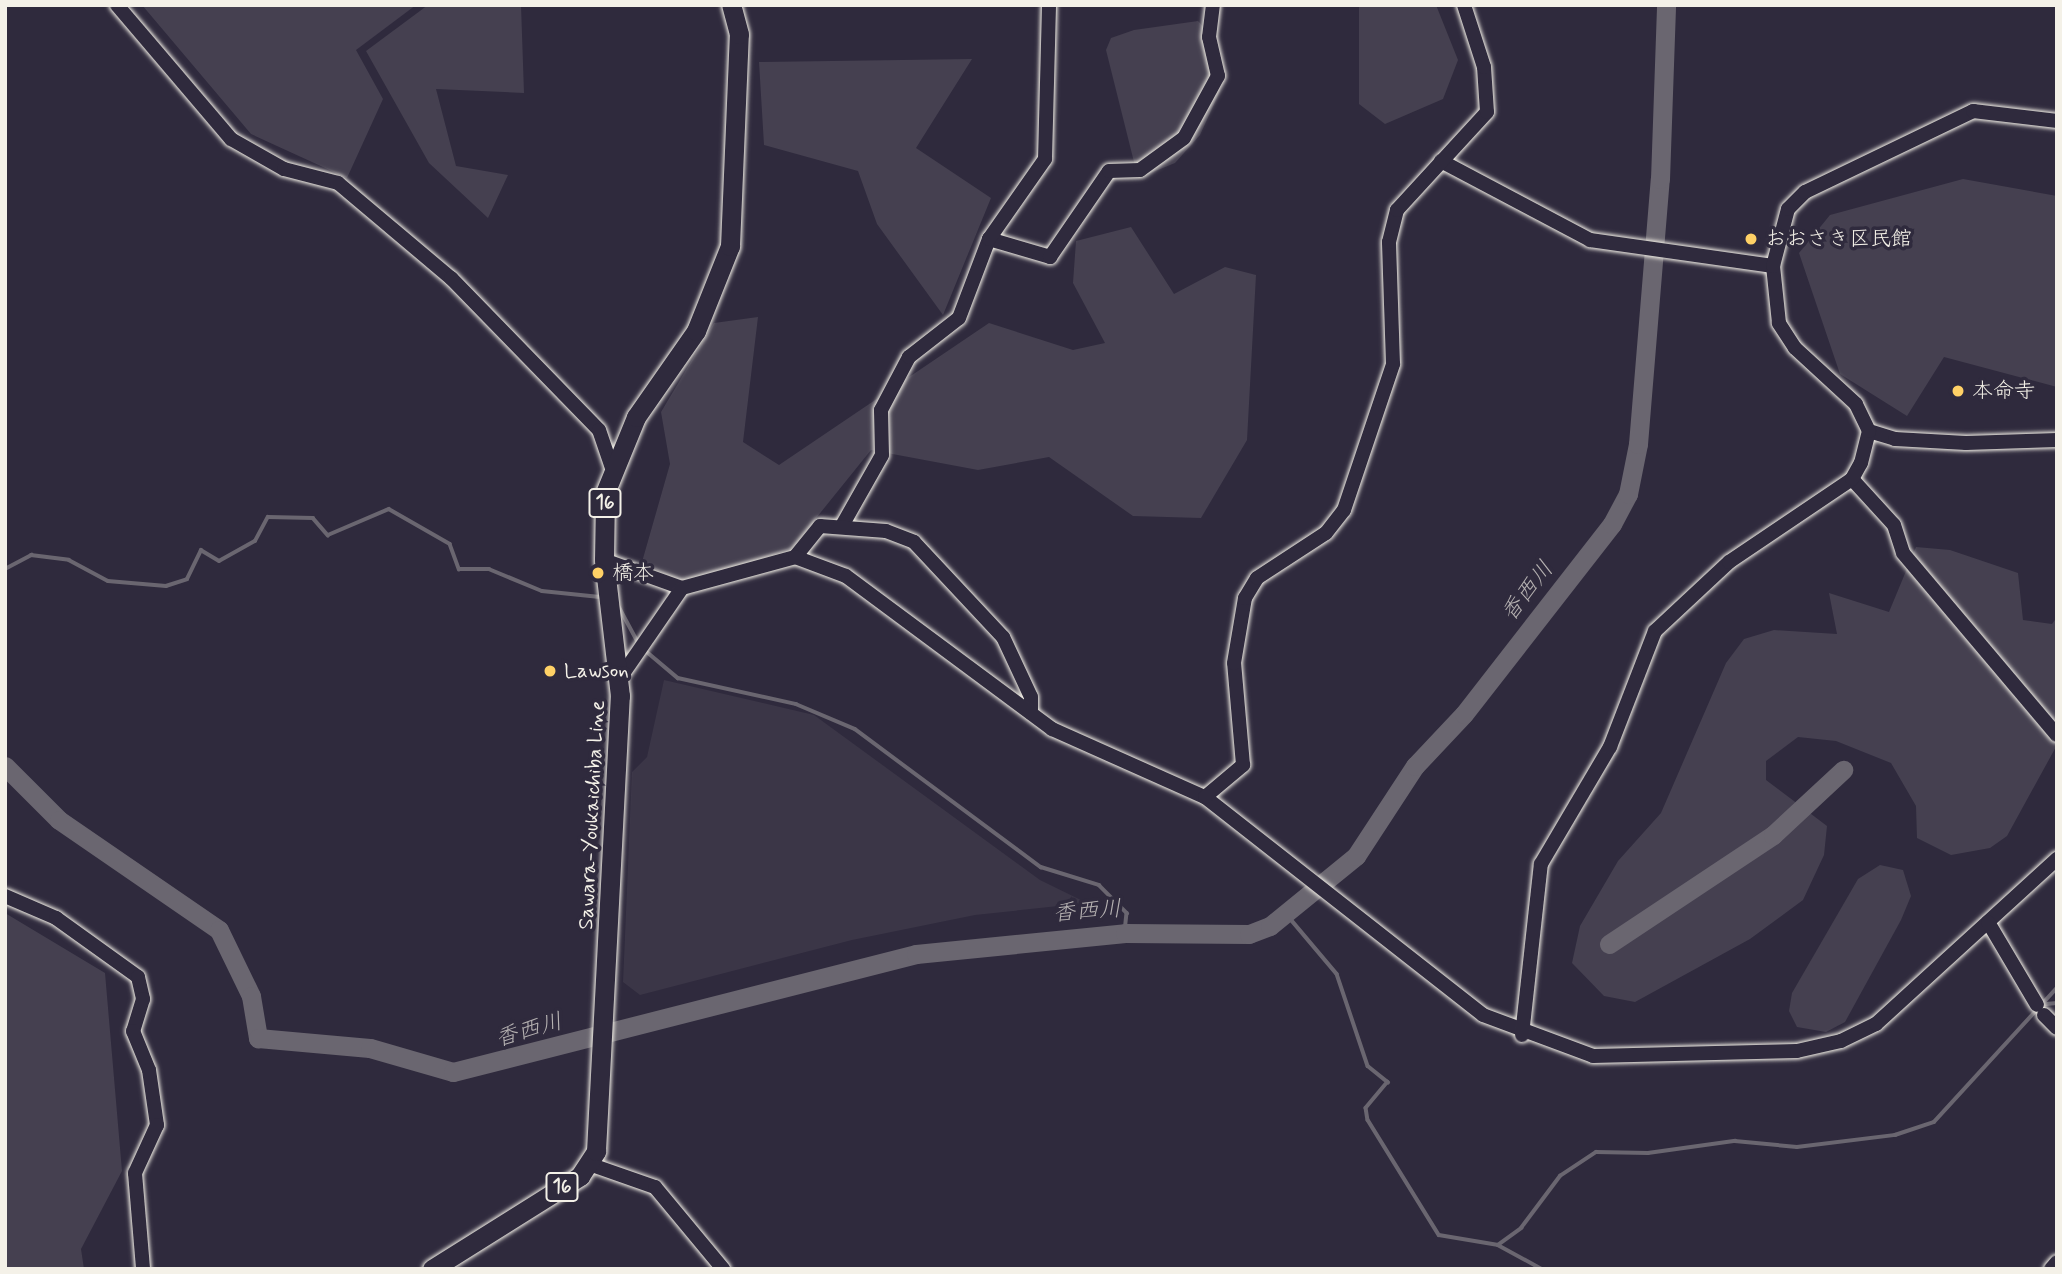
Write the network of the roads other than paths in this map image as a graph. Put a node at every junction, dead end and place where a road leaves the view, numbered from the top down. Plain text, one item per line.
1 (117, 5) edge
2 (731, 5) edge
3 (1049, 5) edge
4 (1213, 5) edge
5 (1464, 5) edge
6 (2057, 121) edge
7 (1441, 161) junction
8 (989, 239) junction
9 (1773, 266) junction
10 (1869, 431) junction
11 (2057, 440) edge
12 (613, 471) junction
13 (1852, 479) junction
14 (843, 524) junction
15 (795, 557) junction
16 (604, 560) junction
17 (682, 588) junction
18 (620, 678) junction
19 (1031, 713) junction
20 (2057, 735) edge
21 (1206, 797) junction
22 (2057, 859) edge
23 (5, 897) edge
24 (1988, 922) junction
25 (2057, 1028) edge
26 (1522, 1035) junction
27 (589, 1164) junction
28 (2057, 1262) edge
29 (143, 1269) edge
30 (432, 1269) edge
31 (723, 1269) edge
32 (2051, 1269) edge

1 - 12 street
2 - 12 main road, Sawara-Youkaichiba Line / 16
3 - 8 street
4 - 8 street
5 - 7 street
6 - 9 street
7 - 9 street
7 - 21 street
8 - 14 street
9 - 10 street
10 - 11 street
10 - 13 street
12 - 16 main road, Sawara-Youkaichiba Line / 16
13 - 20 street
13 - 26 street
14 - 15 street
14 - 19 street
15 - 17 street
15 - 19 street
16 - 17 street
16 - 18 main road, Sawara-Youkaichiba Line / 16
17 - 18 street
18 - 27 main road, Sawara-Youkaichiba Line / 16
19 - 21 street
21 - 26 street
22 - 24 street
23 - 29 street
24 - 25 street
24 - 26 street
27 - 30 main road, 16
27 - 31 street
28 - 32 street

